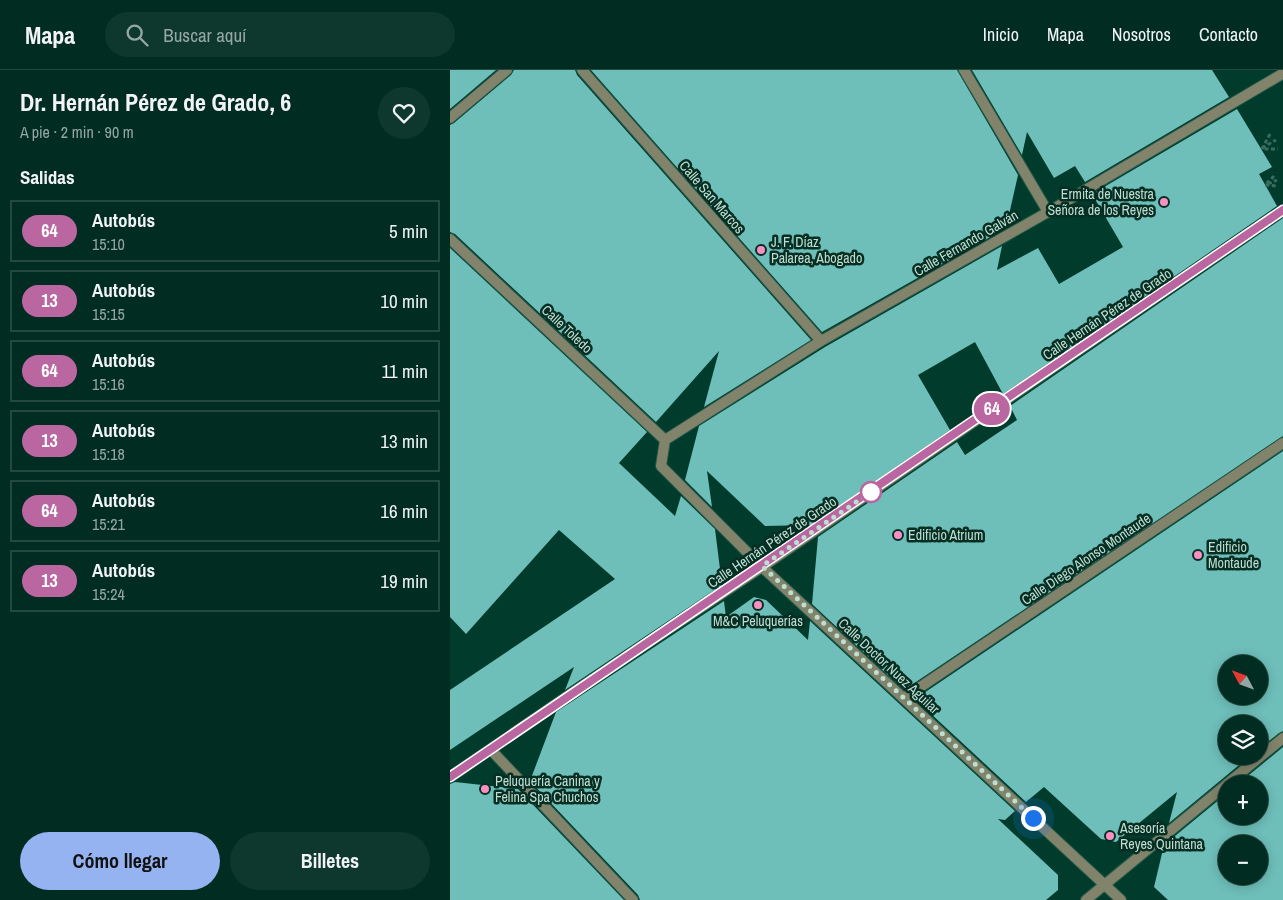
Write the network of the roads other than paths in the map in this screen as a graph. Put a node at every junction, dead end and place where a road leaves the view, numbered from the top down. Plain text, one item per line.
1 (507, 70) edge
2 (582, 70) edge
3 (964, 70) edge
4 (1280, 70) edge
5 (1283, 75) edge
6 (450, 118) edge
7 (1283, 210) edge
8 (1048, 212) junction
9 (450, 240) edge
10 (821, 342) junction
11 (665, 440) junction
12 (1283, 443) edge
13 (762, 566) junction
14 (904, 698) junction
15 (1283, 738) edge
16 (491, 750) junction
17 (1238, 775) edge
18 (450, 777) edge
19 (1218, 791) edge
20 (1105, 885) junction
21 (633, 900) edge
22 (1086, 900) edge
23 (1121, 900) edge

1 - 6 street
2 - 10 street, Calle San Marcos
3 - 8 street
4 - 5 street
5 - 8 street, Calle Fernando Galván
7 - 13 street, Calle Hernán Pérez de Grado
8 - 10 street, Calle Fernando Galván
9 - 11 street, Calle Toledo
10 - 11 street, Calle Fernando Galván
11 - 13 street, Calle Doctor Nuez Aguilar
12 - 14 street, Calle Diego Alonso Montaude
13 - 14 street, Calle Doctor Nuez Aguilar
13 - 16 street, Calle Hernán Pérez de Grado
14 - 20 street, Calle Doctor Nuez Aguilar
15 - 17 street
16 - 18 street, Calle Hernán Pérez de Grado
16 - 21 street
19 - 20 street
20 - 22 street
20 - 23 street, Calle Doctor Nuez Aguilar

